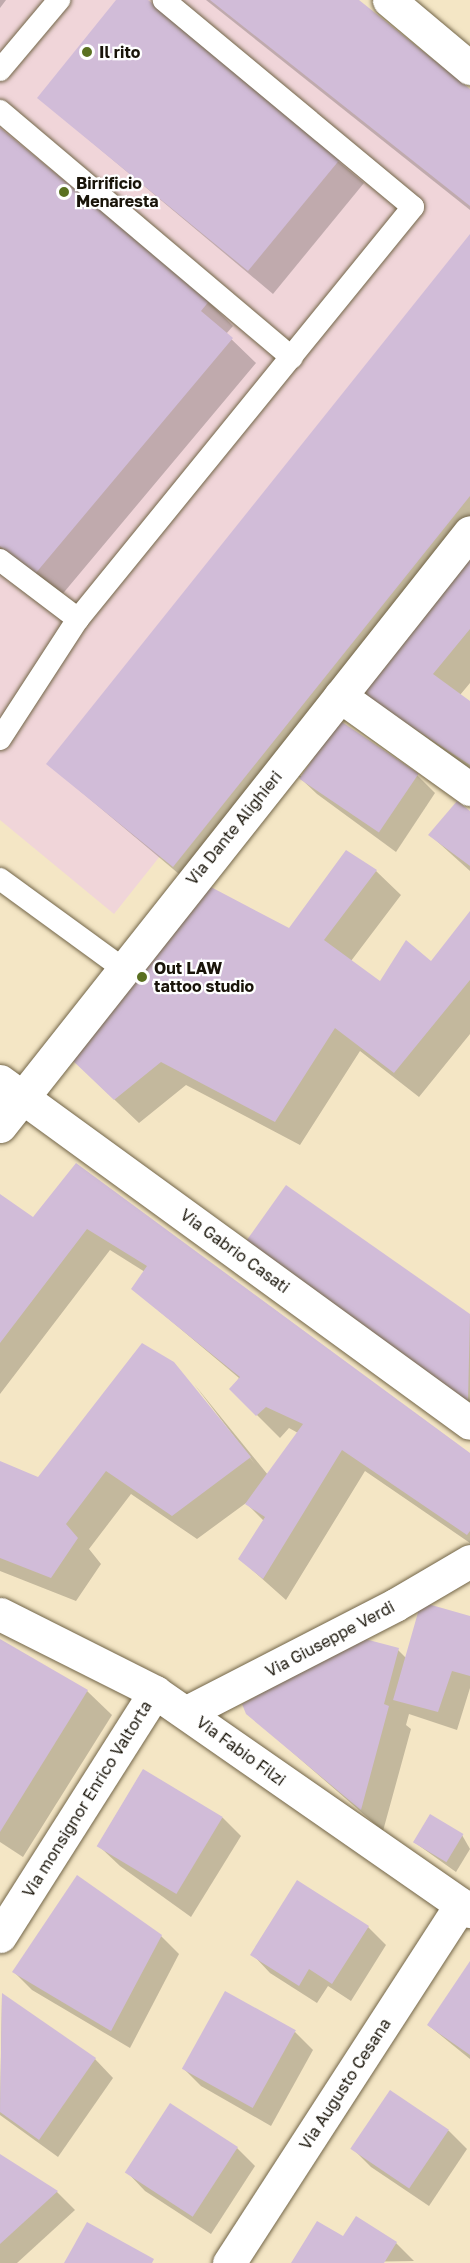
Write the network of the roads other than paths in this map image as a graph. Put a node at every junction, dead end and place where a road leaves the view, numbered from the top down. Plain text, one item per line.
1 (59, 0) edge
2 (164, 0) edge
3 (389, 0) edge
4 (470, 68) edge
5 (0, 70) edge
6 (0, 111) edge
7 (292, 358) junction
8 (470, 532) edge
9 (0, 560) edge
10 (78, 619) junction
11 (340, 696) junction
12 (0, 739) edge
13 (470, 789) edge
14 (0, 879) edge
15 (122, 968) junction
16 (11, 1089) edge
17 (0, 1126) edge
18 (470, 1423) edge
19 (470, 1561) edge
20 (0, 1614) edge
21 (155, 1692) junction
22 (187, 1712) junction
23 (465, 1908) edge
24 (0, 1936) edge
25 (229, 2263) edge

1 - 5 lane
2 - 7 lane
3 - 4 street
6 - 7 lane
7 - 10 lane
8 - 11 street, Via Dante Alighieri
9 - 10 lane
10 - 12 lane
11 - 13 street
11 - 15 street, Via Dante Alighieri
14 - 15 lane
15 - 16 street, Via Dante Alighieri
16 - 17 street, Via Dante Alighieri
16 - 18 street, Via Gabrio Casati
19 - 22 street, Via Giuseppe Verdi
20 - 21 street, Via Fabio Filzi
21 - 22 street, Via Fabio Filzi
21 - 24 street, Via monsignor Enrico Valtorta
22 - 23 street, Via Fabio Filzi
23 - 25 street, Via Augusto Cesana

